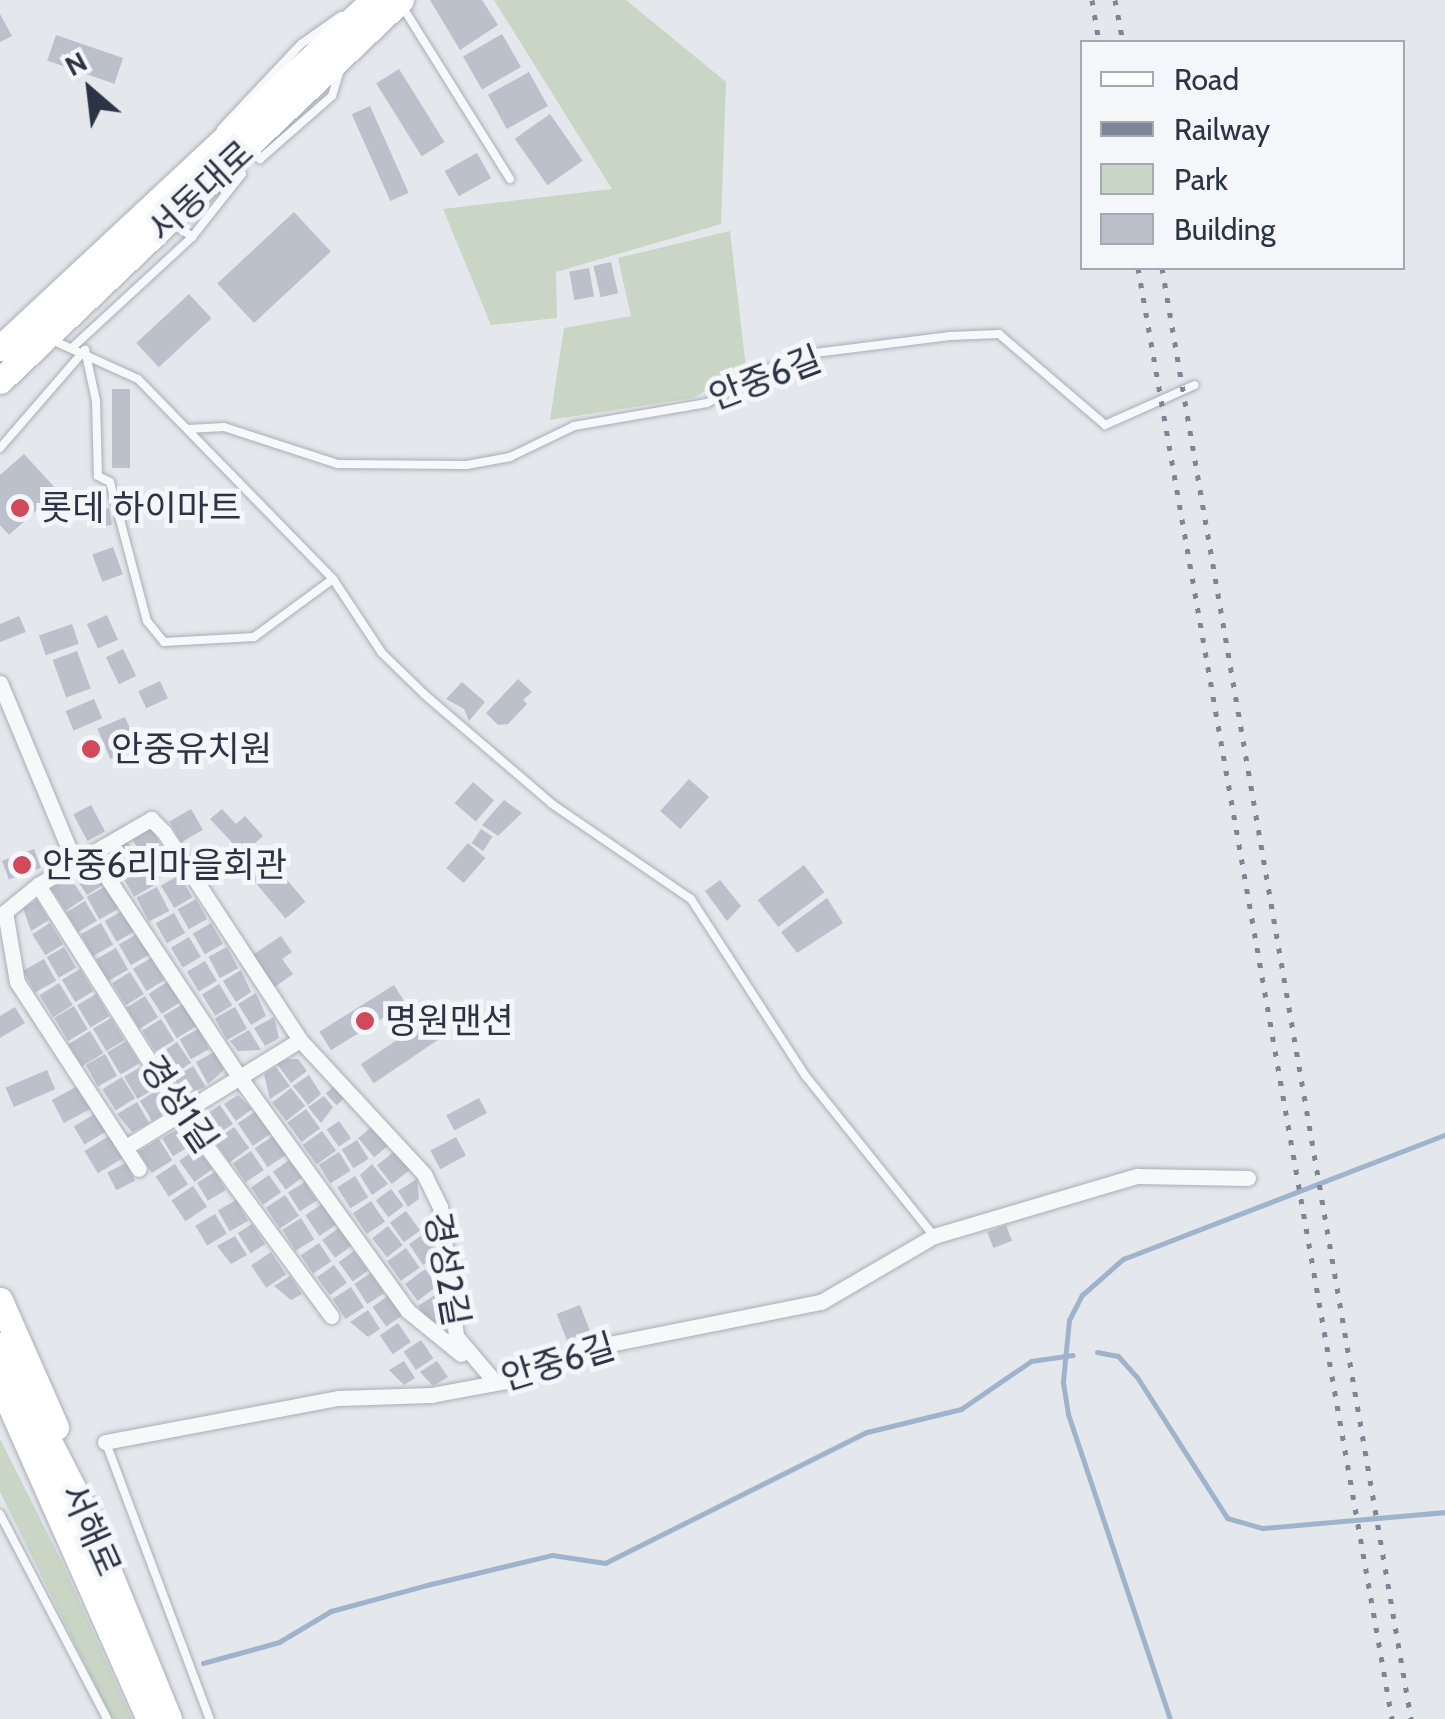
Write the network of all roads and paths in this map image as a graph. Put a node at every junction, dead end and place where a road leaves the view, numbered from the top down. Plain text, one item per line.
1 (372, 0) edge
2 (400, 1) edge
3 (246, 160) junction
4 (510, 179) dead end
5 (170, 220) junction
6 (192, 237) junction
7 (45, 338) junction
8 (74, 346) junction
9 (0, 348) edge
10 (85, 350) junction
11 (0, 381) edge
12 (1195, 385) dead end
13 (188, 429) junction
14 (0, 448) edge
15 (332, 579) junction
16 (0, 683) edge
17 (92, 853) junction
18 (75, 863) junction
19 (38, 884) junction
20 (300, 1040) junction
21 (240, 1078) junction
22 (182, 1113) junction
23 (126, 1147) junction
24 (139, 1168) dead end
25 (1248, 1178) dead end
26 (934, 1236) junction
27 (0, 1300) edge
28 (332, 1316) dead end
29 (0, 1346) edge
30 (495, 1382) junction
31 (0, 1383) edge
32 (0, 1416) edge
33 (105, 1442) joint
34 (81, 1502) junction
35 (0, 1514) edge
36 (78, 1549) junction
37 (106, 1719) edge
38 (149, 1719) edge
39 (170, 1719) edge
40 (210, 1719) edge

1 - 9 main road, 서동대로
2 - 3 main road, 서동대로
2 - 4 lane
3 - 5 main road, 서동대로
3 - 6 lane
5 - 6 lane
5 - 7 main road, 서동대로
6 - 8 lane
7 - 8 lane
7 - 11 main road, 서동대로
8 - 10 lane
10 - 13 lane
10 - 14 lane
10 - 15 lane
12 - 13 lane, 안중6길
13 - 15 lane
15 - 26 lane
16 - 18 street
17 - 18 street, 경성2길
17 - 20 street, 경성2길
17 - 21 street, 경성2길
18 - 19 street, 경성1길
19 - 22 street, 경성1길
19 - 23 street, 경성1길
20 - 21 street
20 - 30 street, 경성2길
21 - 22 street
21 - 30 street, 경성2길
22 - 23 street
22 - 28 street, 경성1길
23 - 24 street
25 - 26 street, 안중6길
26 - 30 street, 안중6길
27 - 34 main road
29 - 34 main road, 서해로
30 - 33 street, 안중6길
31 - 36 main road, 서해로
32 - 36 main road
33 - 40 lane
34 - 39 main road, 서해로
35 - 37 lane
36 - 38 main road, 서해로

